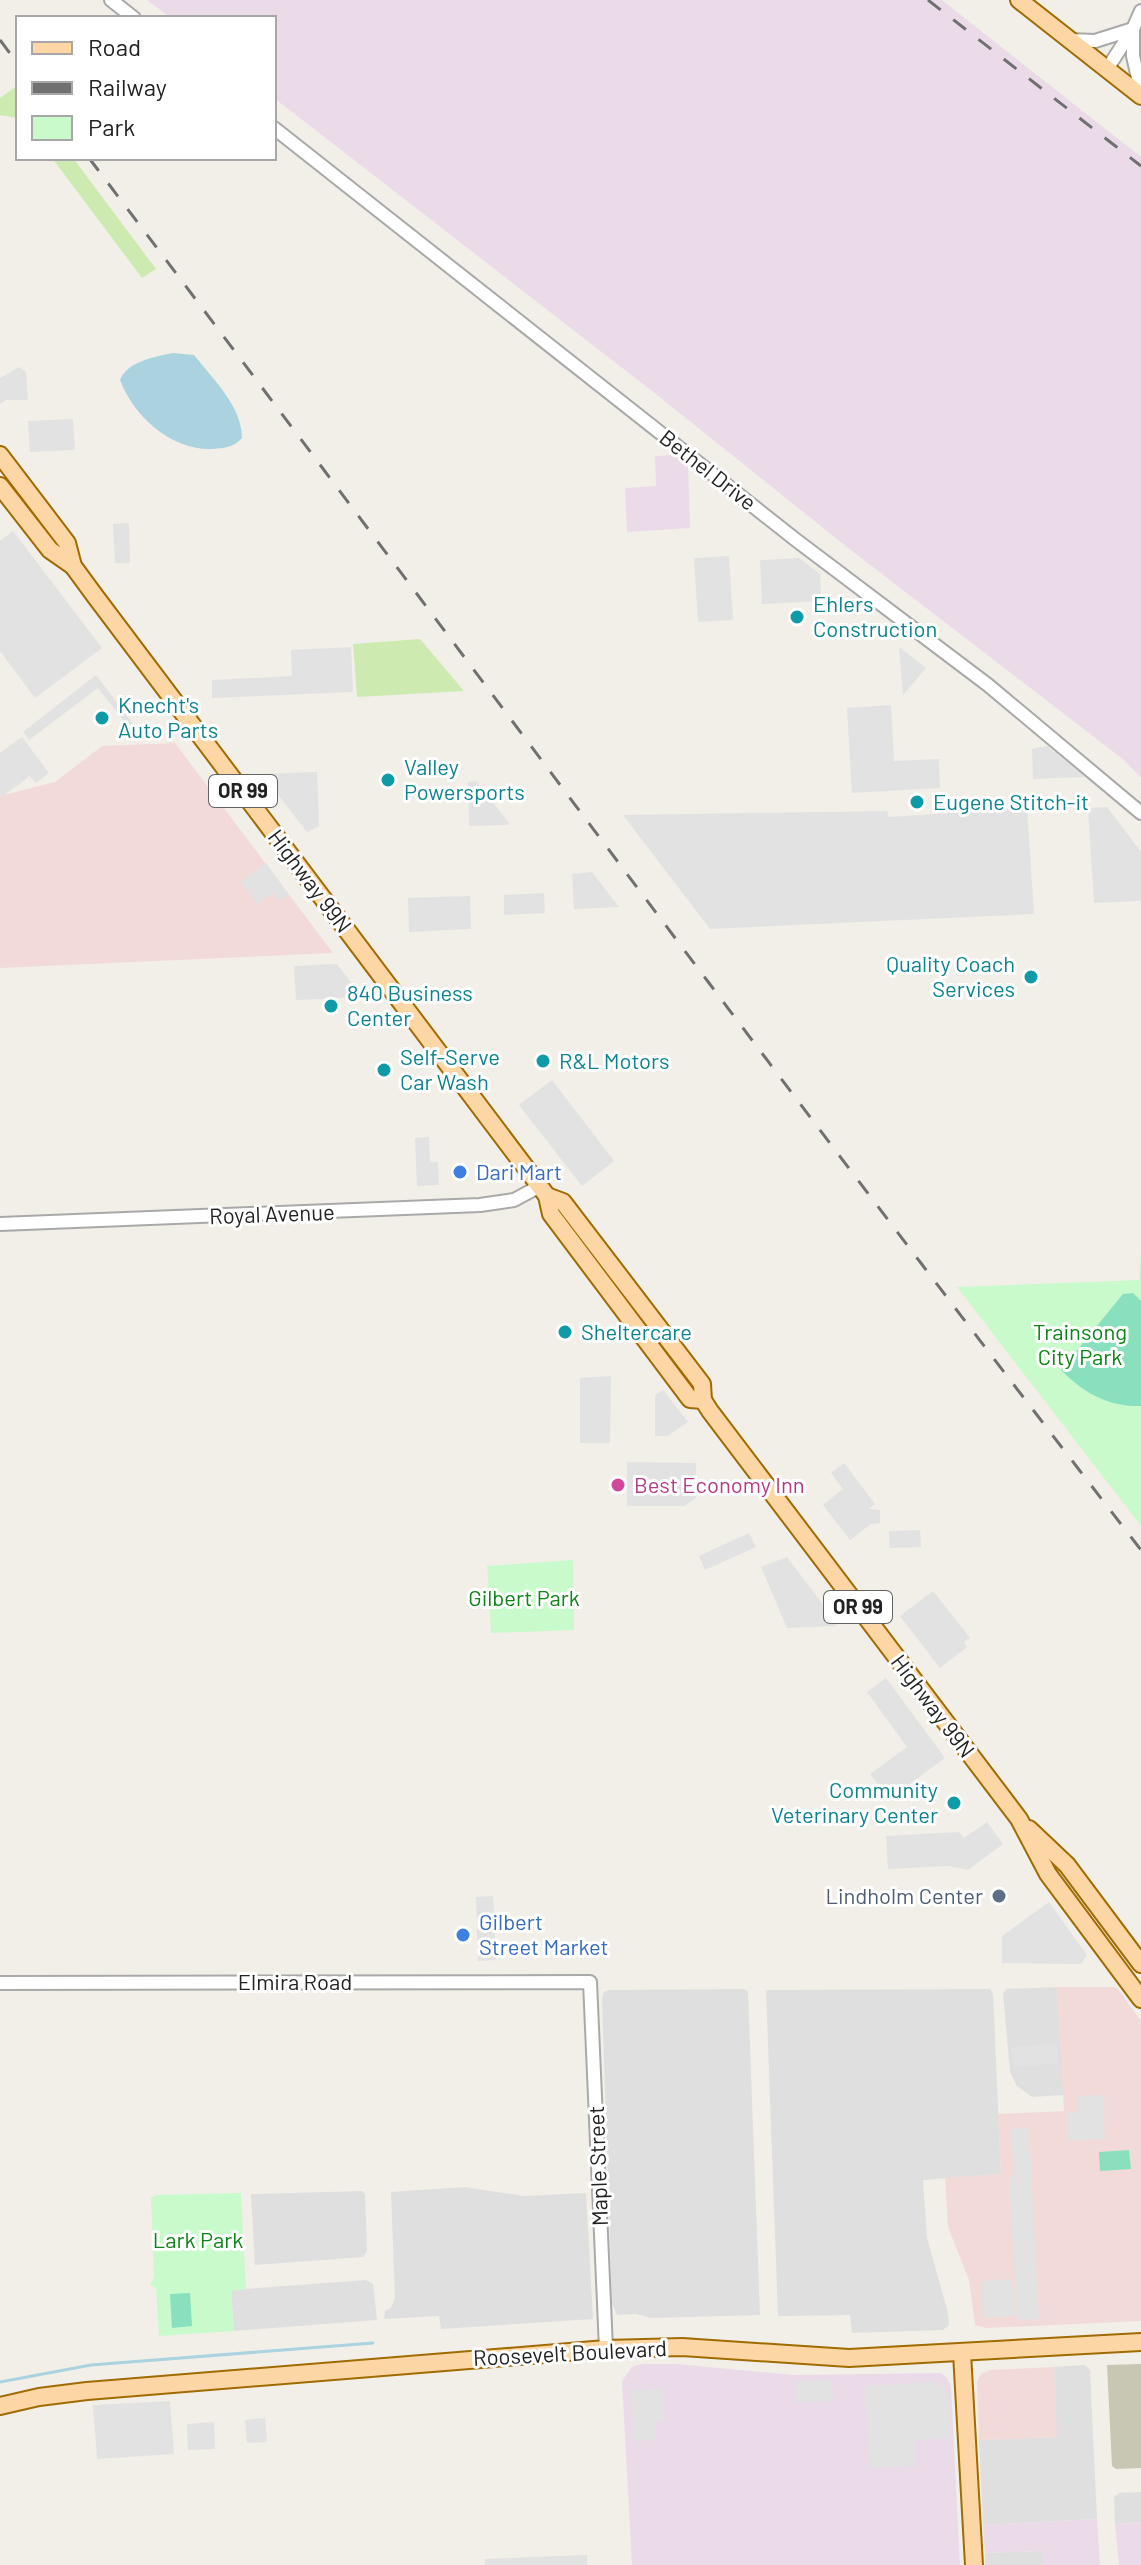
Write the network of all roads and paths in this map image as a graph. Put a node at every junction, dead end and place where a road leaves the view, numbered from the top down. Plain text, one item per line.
1 (111, 0) edge
2 (1019, 0) edge
3 (1141, 11) edge
4 (131, 16) edge
5 (1133, 29) junction
6 (1070, 40) junction
7 (1107, 69) junction
8 (1141, 93) edge
9 (276, 130) edge
10 (0, 455) edge
11 (0, 486) edge
12 (73, 566) junction
13 (1141, 813) edge
14 (543, 1191) junction
15 (0, 1224) edge
16 (1019, 1819) junction
17 (1141, 1964) edge
18 (590, 1982) joint
19 (0, 1983) edge
20 (1141, 1999) edge
21 (1141, 2342) edge
22 (606, 2349) junction
23 (962, 2353) junction
24 (0, 2406) edge
25 (974, 2565) edge

1 - 4 street
2 - 6 main road
3 - 5 street
5 - 6 street
5 - 7 street
5 - 8 street
6 - 7 main road
7 - 8 main road
9 - 13 street, Bethel Drive
10 - 12 main road, Highway 99N / OR 99
11 - 12 main road, Highway 99N / OR 99
12 - 14 main road, Highway 99N / OR 99
14 - 15 street, Royal Avenue
14 - 16 main road, Highway 99N / OR 99
16 - 17 main road, Highway 99N / OR 99
16 - 20 main road, Highway 99N / OR 99
18 - 19 street, Elmira Road
18 - 22 street, Maple Street
21 - 23 main road, Roosevelt Boulevard
22 - 23 main road, Roosevelt Boulevard
22 - 24 main road, Roosevelt Boulevard
23 - 25 main road

